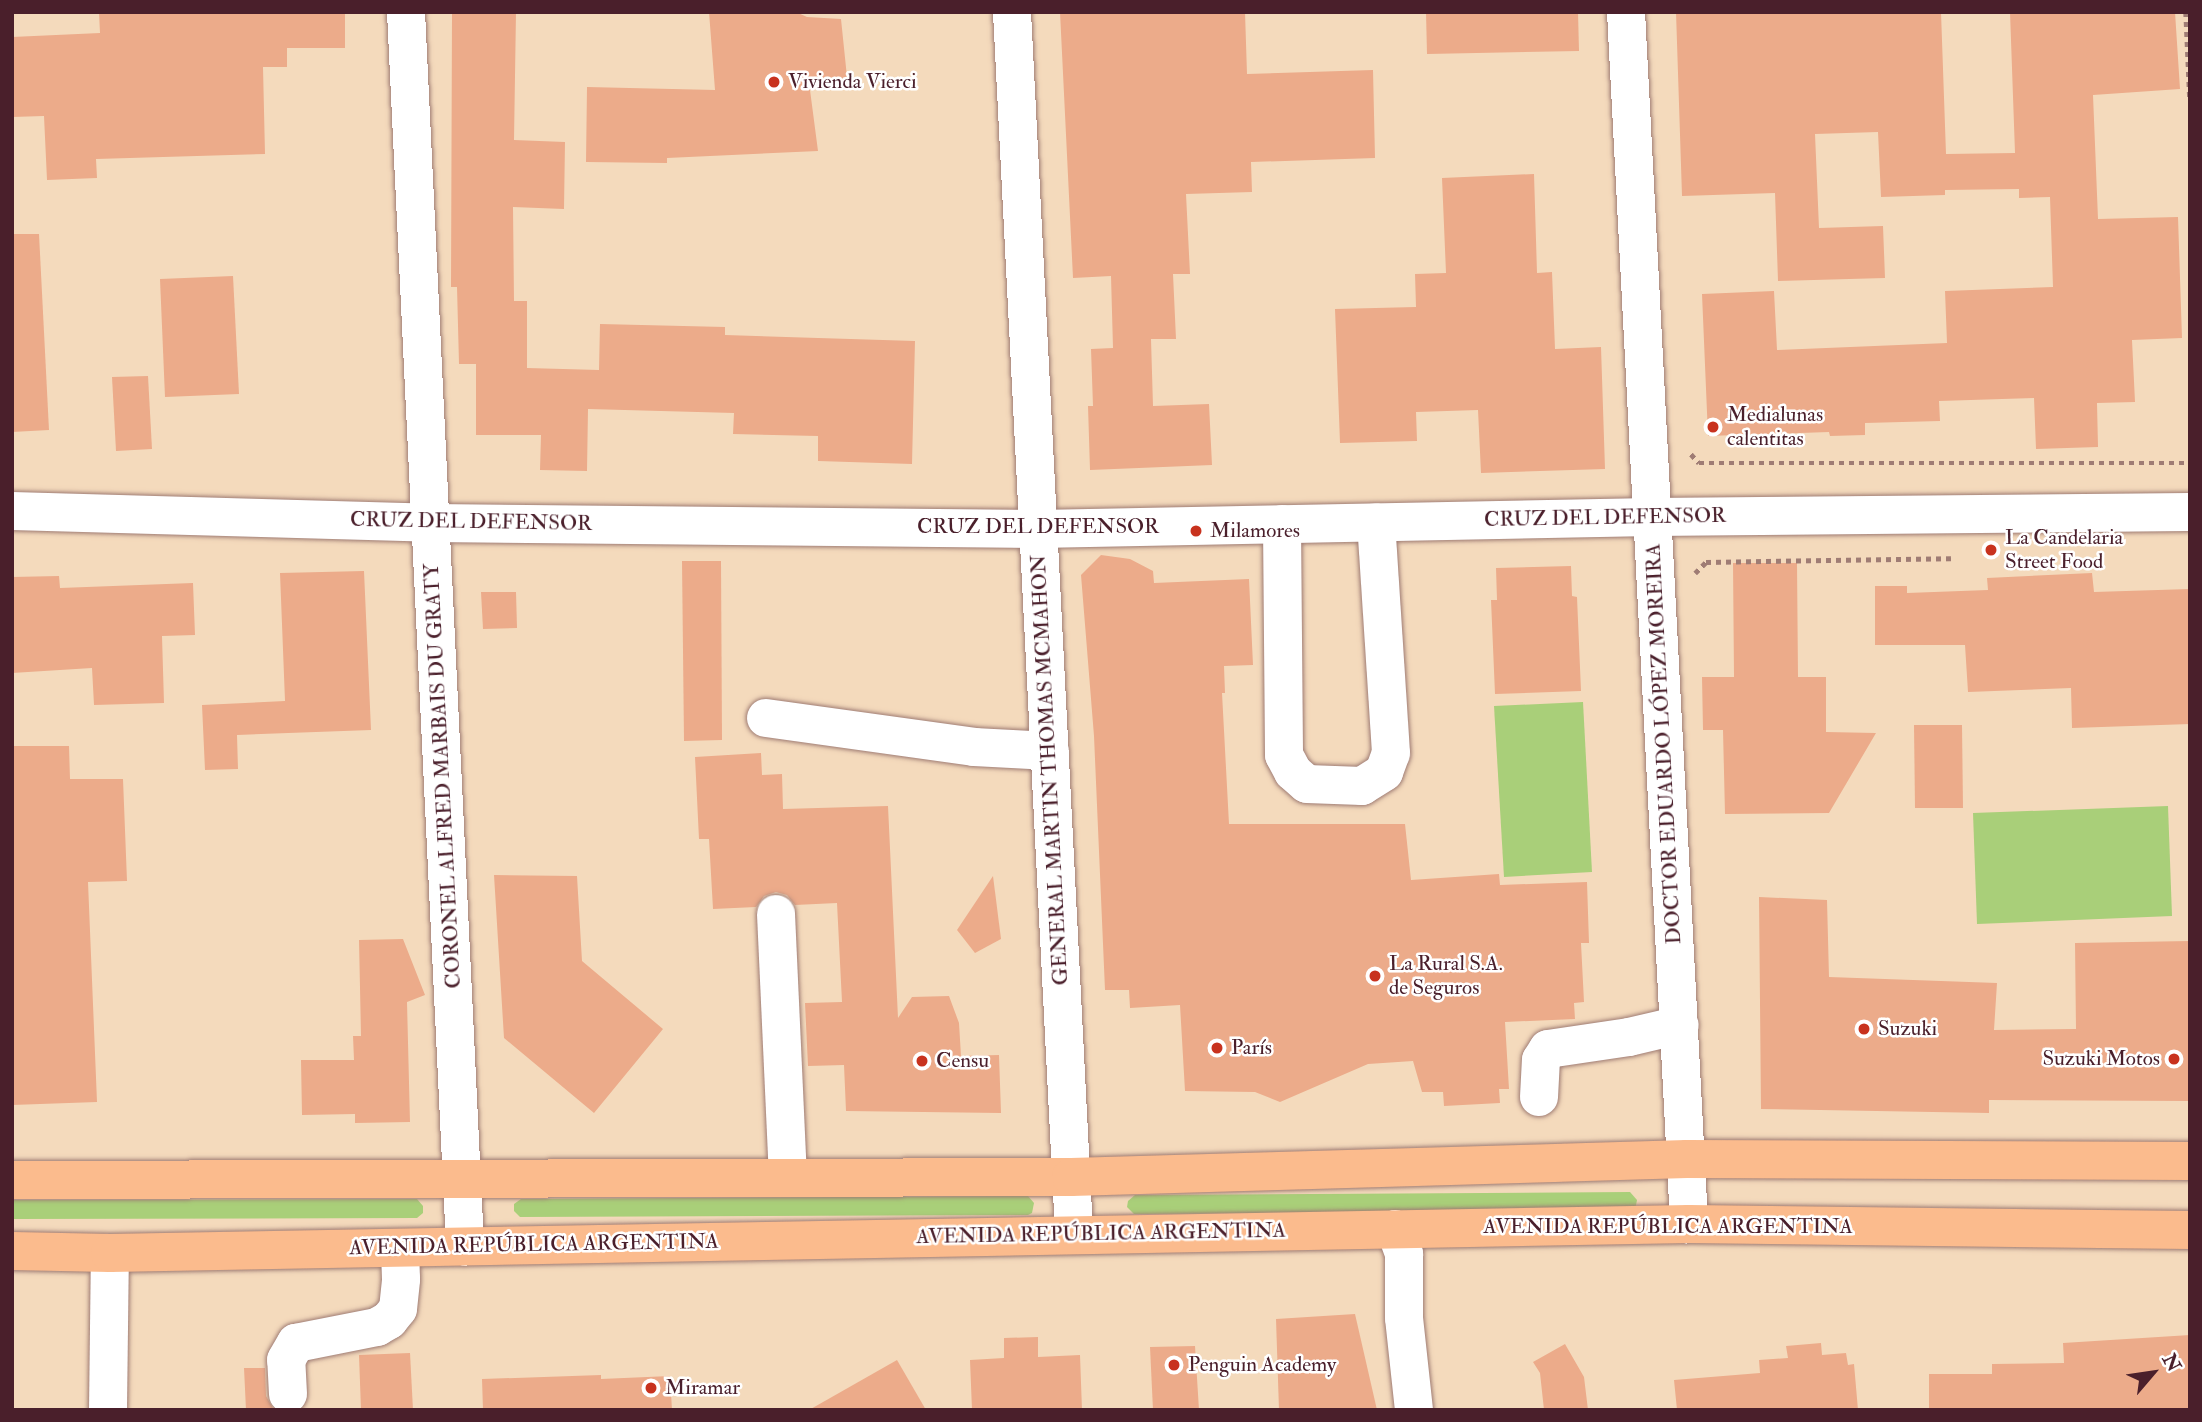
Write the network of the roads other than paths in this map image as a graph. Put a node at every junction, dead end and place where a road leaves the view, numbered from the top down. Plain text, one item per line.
1 (406, 12) edge
2 (1012, 12) edge
3 (1626, 12) edge
4 (12, 510) edge
5 (2190, 512) edge
6 (1652, 516) junction
7 (1376, 522) junction
8 (431, 523) junction
9 (1282, 524) junction
10 (1038, 530) junction
11 (765, 718) dead end
12 (1050, 751) junction
13 (776, 914) dead end
14 (1680, 1025) junction
15 (1539, 1097) dead end
16 (1687, 1159) junction
17 (2190, 1161) edge
18 (462, 1177) junction
19 (788, 1177) junction
20 (1071, 1177) junction
21 (12, 1180) edge
22 (1689, 1224) junction
23 (1395, 1229) junction
24 (2190, 1230) edge
25 (1074, 1233) junction
26 (465, 1247) junction
27 (400, 1248) junction
28 (12, 1251) edge
29 (110, 1253) junction
30 (288, 1394) dead end
31 (108, 1410) edge
32 (1414, 1410) edge

1 - 8 street, CORONEL ALFRED MARBAIS DU GRATY
2 - 10 street, GENERAL MARTIN THOMAS MCMAHON
3 - 6 street, DOCTOR EDUARDO LÓPEZ MOREIRA
4 - 8 street, CRUZ DEL DEFENSOR
5 - 6 street, CRUZ DEL DEFENSOR
6 - 7 street, CRUZ DEL DEFENSOR
6 - 14 street, DOCTOR EDUARDO LÓPEZ MOREIRA
7 - 9 street, CRUZ DEL DEFENSOR
7 - 9 street
8 - 10 street, CRUZ DEL DEFENSOR
8 - 18 street, CORONEL ALFRED MARBAIS DU GRATY
9 - 10 street, CRUZ DEL DEFENSOR
10 - 12 street, GENERAL MARTIN THOMAS MCMAHON
11 - 12 street
12 - 20 street, GENERAL MARTIN THOMAS MCMAHON
13 - 19 street
14 - 15 street
14 - 16 street, DOCTOR EDUARDO LÓPEZ MOREIRA
16 - 17 highway
16 - 20 highway
16 - 22 street, DOCTOR EDUARDO LÓPEZ MOREIRA
18 - 19 highway
18 - 21 highway
18 - 26 street, CORONEL ALFRED MARBAIS DU GRATY
19 - 20 highway
20 - 25 street, GENERAL MARTIN THOMAS MCMAHON
22 - 23 highway, AVENIDA REPÚBLICA ARGENTINA
22 - 24 highway, AVENIDA REPÚBLICA ARGENTINA
23 - 25 highway, AVENIDA REPÚBLICA ARGENTINA
23 - 32 street
25 - 26 highway, AVENIDA REPÚBLICA ARGENTINA
26 - 27 highway, AVENIDA REPÚBLICA ARGENTINA
27 - 29 highway, AVENIDA REPÚBLICA ARGENTINA
27 - 30 street
28 - 29 highway, AVENIDA REPÚBLICA ARGENTINA
29 - 31 street

